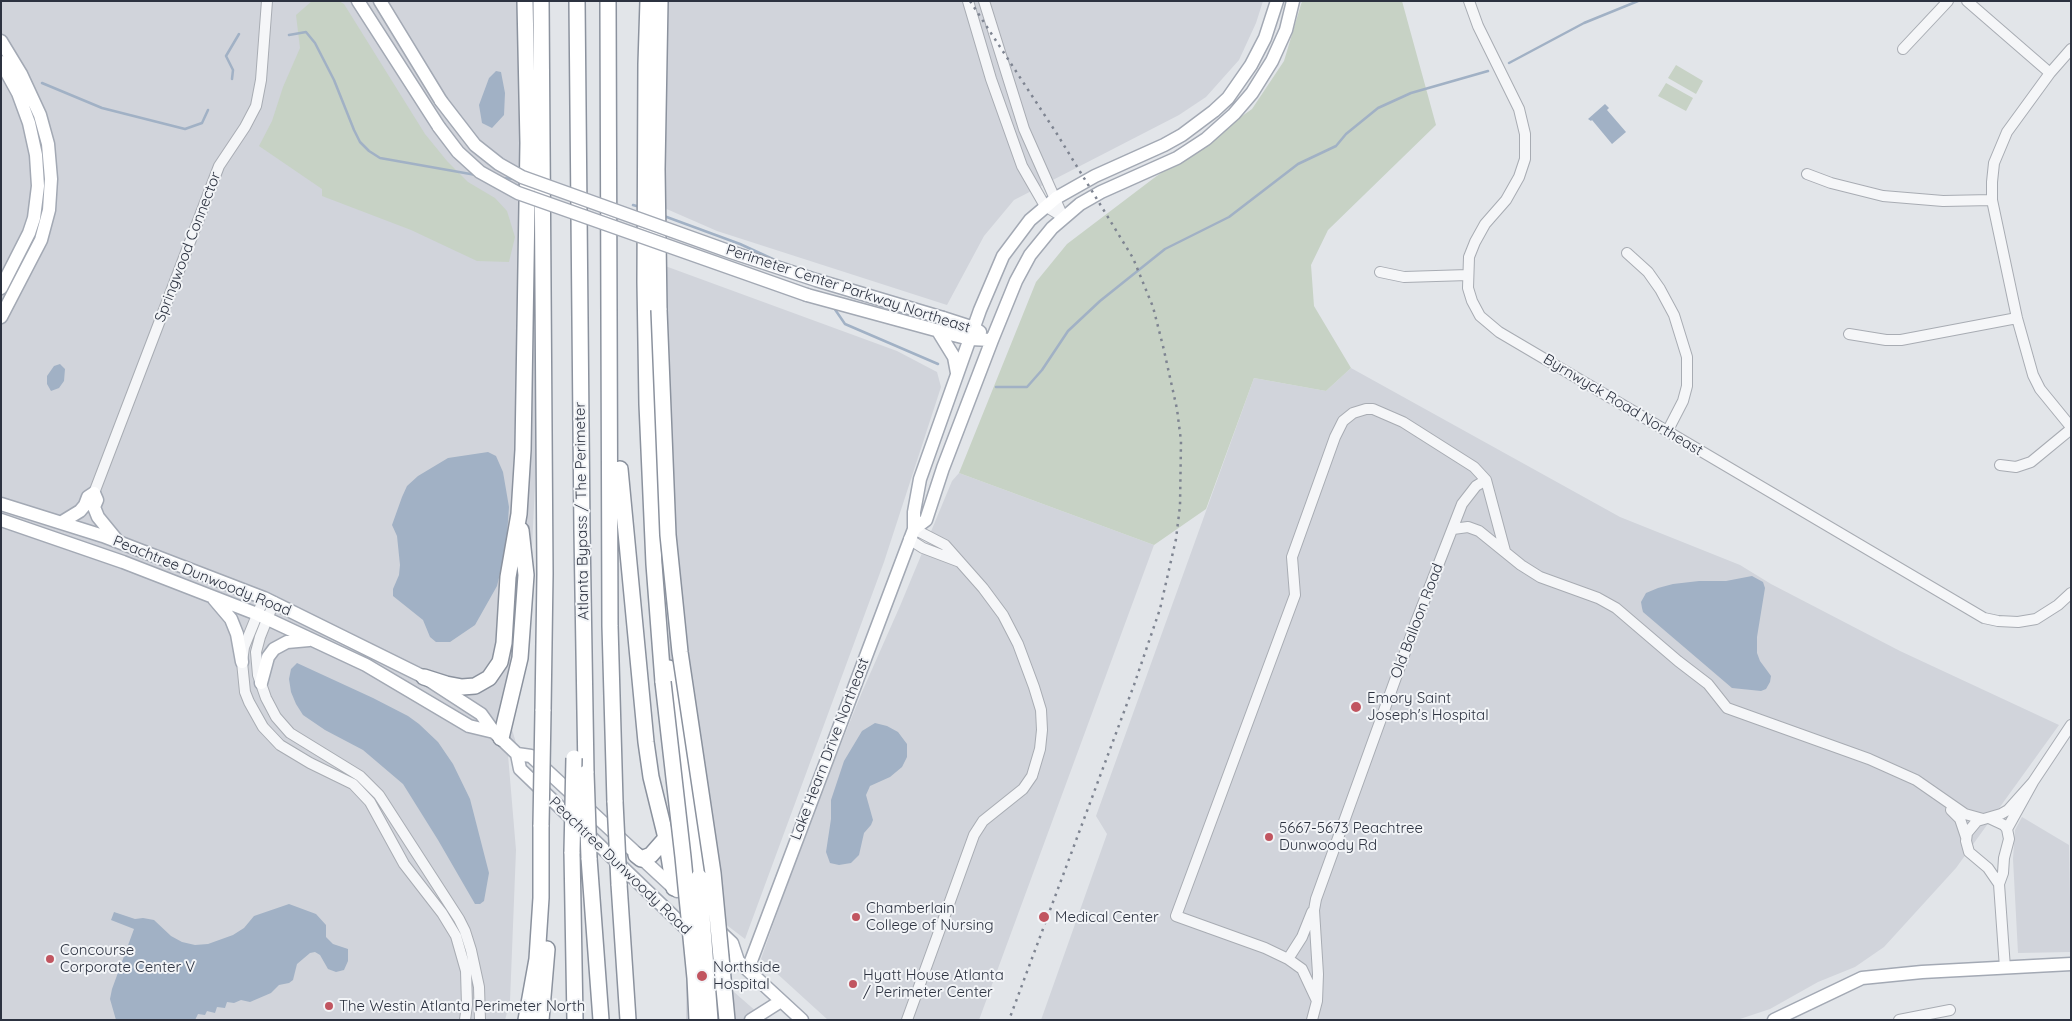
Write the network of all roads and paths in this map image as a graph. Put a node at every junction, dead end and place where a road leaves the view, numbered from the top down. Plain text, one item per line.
1 (267, 1) edge
2 (358, 1) edge
3 (380, 1) edge
4 (525, 1) edge
5 (541, 1) edge
6 (546, 1) edge
7 (577, 1) edge
8 (608, 1) edge
9 (642, 1) edge
10 (648, 1) edge
11 (660, 1) edge
12 (968, 1) edge
13 (984, 1) edge
14 (1277, 1) edge
15 (1293, 1) edge
16 (1469, 1) edge
17 (1948, 1) edge
18 (1967, 1) edge
19 (542, 30) junction
20 (1, 41) edge
21 (1903, 49) dead end
22 (2071, 49) edge
23 (1, 62) edge
24 (646, 64) junction
25 (2050, 72) junction
26 (1807, 174) dead end
27 (1056, 198) junction
28 (1992, 200) junction
29 (1045, 206) junction
30 (1063, 218) junction
31 (1627, 253) dead end
32 (1380, 272) dead end
33 (1468, 275) junction
34 (1, 288) edge
35 (1, 317) edge
36 (2017, 318) junction
37 (938, 331) junction
38 (972, 333) junction
39 (1849, 334) dead end
40 (992, 340) junction
41 (958, 374) junction
42 (611, 427) junction
43 (2071, 428) edge
44 (1667, 432) junction
45 (2000, 465) dead end
46 (650, 470) junction
47 (1486, 480) junction
48 (94, 493) junction
49 (1, 504) edge
50 (519, 514) junction
51 (1, 520) edge
52 (62, 522) junction
53 (1453, 529) junction
54 (911, 534) junction
55 (120, 542) junction
56 (1505, 551) junction
57 (2071, 593) edge
58 (210, 596) junction
59 (269, 600) junction
60 (262, 616) junction
61 (312, 640) junction
62 (242, 662) junction
63 (424, 677) junction
64 (261, 684) junction
65 (585, 718) junction
66 (2071, 725) edge
67 (497, 735) junction
68 (517, 754) junction
69 (2033, 782) junction
70 (1938, 796) junction
71 (1986, 819) junction
72 (2007, 829) junction
73 (1966, 837) junction
74 (666, 838) junction
75 (636, 855) junction
76 (1999, 884) junction
77 (674, 888) junction
78 (541, 898) junction
79 (1315, 904) junction
80 (1288, 959) junction
81 (738, 961) junction
82 (2071, 964) edge
83 (2005, 968) junction
84 (748, 970) junction
85 (781, 1001) junction
86 (1317, 1001) junction
87 (1950, 1010) dead end
88 (1795, 1016) edge
89 (465, 1020) edge
90 (480, 1020) edge
91 (526, 1020) edge
92 (541, 1020) edge
93 (575, 1020) edge
94 (601, 1020) edge
95 (628, 1020) edge
96 (697, 1020) edge
97 (710, 1020) edge
98 (727, 1020) edge
99 (751, 1020) edge
100 (802, 1020) edge
101 (907, 1020) edge
102 (1312, 1020) edge
103 (1774, 1020) edge
104 (1899, 1020) edge

1 - 48 street, Springwood Connector
2 - 37 main road, Perimeter Center Parkway Northeast, bridge
3 - 38 main road, Perimeter Center Parkway Northeast, bridge
4 - 50 highway
5 - 19 highway
6 - 19 highway
7 - 65 highway, Atlanta Bypass / The Perimeter
8 - 42 highway, Atlanta Bypass / The Perimeter
9 - 24 highway
10 - 24 highway
11 - 98 highway, bridge
12 - 29 street
13 - 27 street
14 - 27 main road, Lake Hearn Drive Northeast
15 - 30 main road, Lake Hearn Drive Northeast
16 - 33 street, Byrnwyck Road Northeast
17 - 21 street
18 - 25 street
19 - 78 highway, bridge
20 - 35 main road
22 - 25 street
23 - 34 main road
24 - 46 highway, bridge
25 - 28 street
26 - 28 street
27 - 29 main road, Lake Hearn Drive Northeast
27 - 30 street
28 - 36 street
29 - 30 street
29 - 38 main road, Lake Hearn Drive Northeast
30 - 40 main road, Lake Hearn Drive Northeast
31 - 44 street
32 - 33 street
33 - 44 street, Byrnwyck Road Northeast
36 - 39 street
36 - 43 street
37 - 38 main road, Perimeter Center Parkway Northeast
37 - 41 main road
38 - 40 main road, Perimeter Center Parkway Northeast
38 - 41 main road, Lake Hearn Drive Northeast
40 - 54 main road, Lake Hearn Drive Northeast
41 - 54 main road, Lake Hearn Drive Northeast
42 - 74 highway
42 - 95 highway, Atlanta Bypass / The Perimeter, bridge
43 - 45 street
44 - 57 street, Byrnwyck Road Northeast
46 - 96 highway, bridge
46 - 97 highway, bridge
47 - 53 street, Old Balloon Road
47 - 56 street
47 - 80 street
48 - 52 main road
48 - 55 main road
49 - 52 main road, Peachtree Dunwoody Road
50 - 63 highway
50 - 67 highway
51 - 58 main road, Peachtree Dunwoody Road
52 - 55 main road, Peachtree Dunwoody Road
53 - 56 street
53 - 79 street, Old Balloon Road
54 - 84 main road, Lake Hearn Drive Northeast
54 - 101 street
55 - 59 main road, Peachtree Dunwoody Road
56 - 70 street
58 - 60 main road, Peachtree Dunwoody Road
58 - 62 main road
59 - 60 street
59 - 63 main road, Peachtree Dunwoody Road
60 - 61 main road, Peachtree Dunwoody Road
60 - 62 street
60 - 64 street
61 - 64 main road
61 - 67 main road, Peachtree Dunwoody Road
62 - 89 street
63 - 67 main road, Peachtree Dunwoody Road
64 - 90 street
65 - 93 highway, bridge
65 - 94 highway, Atlanta Bypass / The Perimeter, bridge
66 - 69 street
67 - 68 main road, Peachtree Dunwoody Road
68 - 75 main road, Peachtree Dunwoody Road
68 - 81 main road, Peachtree Dunwoody Road
69 - 71 street
69 - 72 street
70 - 71 street
70 - 73 street
71 - 72 street
71 - 73 street
72 - 76 street
73 - 76 street
74 - 75 highway
74 - 77 highway
75 - 77 main road, Peachtree Dunwoody Road
76 - 83 street
77 - 81 main road, Peachtree Dunwoody Road
78 - 91 highway
78 - 92 highway
79 - 80 street
79 - 86 street, Old Balloon Road
80 - 86 street
81 - 84 main road, Peachtree Dunwoody Road
82 - 83 main road
83 - 88 main road
84 - 85 main road, Peachtree Dunwoody Road
85 - 99 main road
85 - 100 main road, Peachtree Dunwoody Road
86 - 102 street, Old Balloon Road
87 - 104 street
88 - 103 main road

